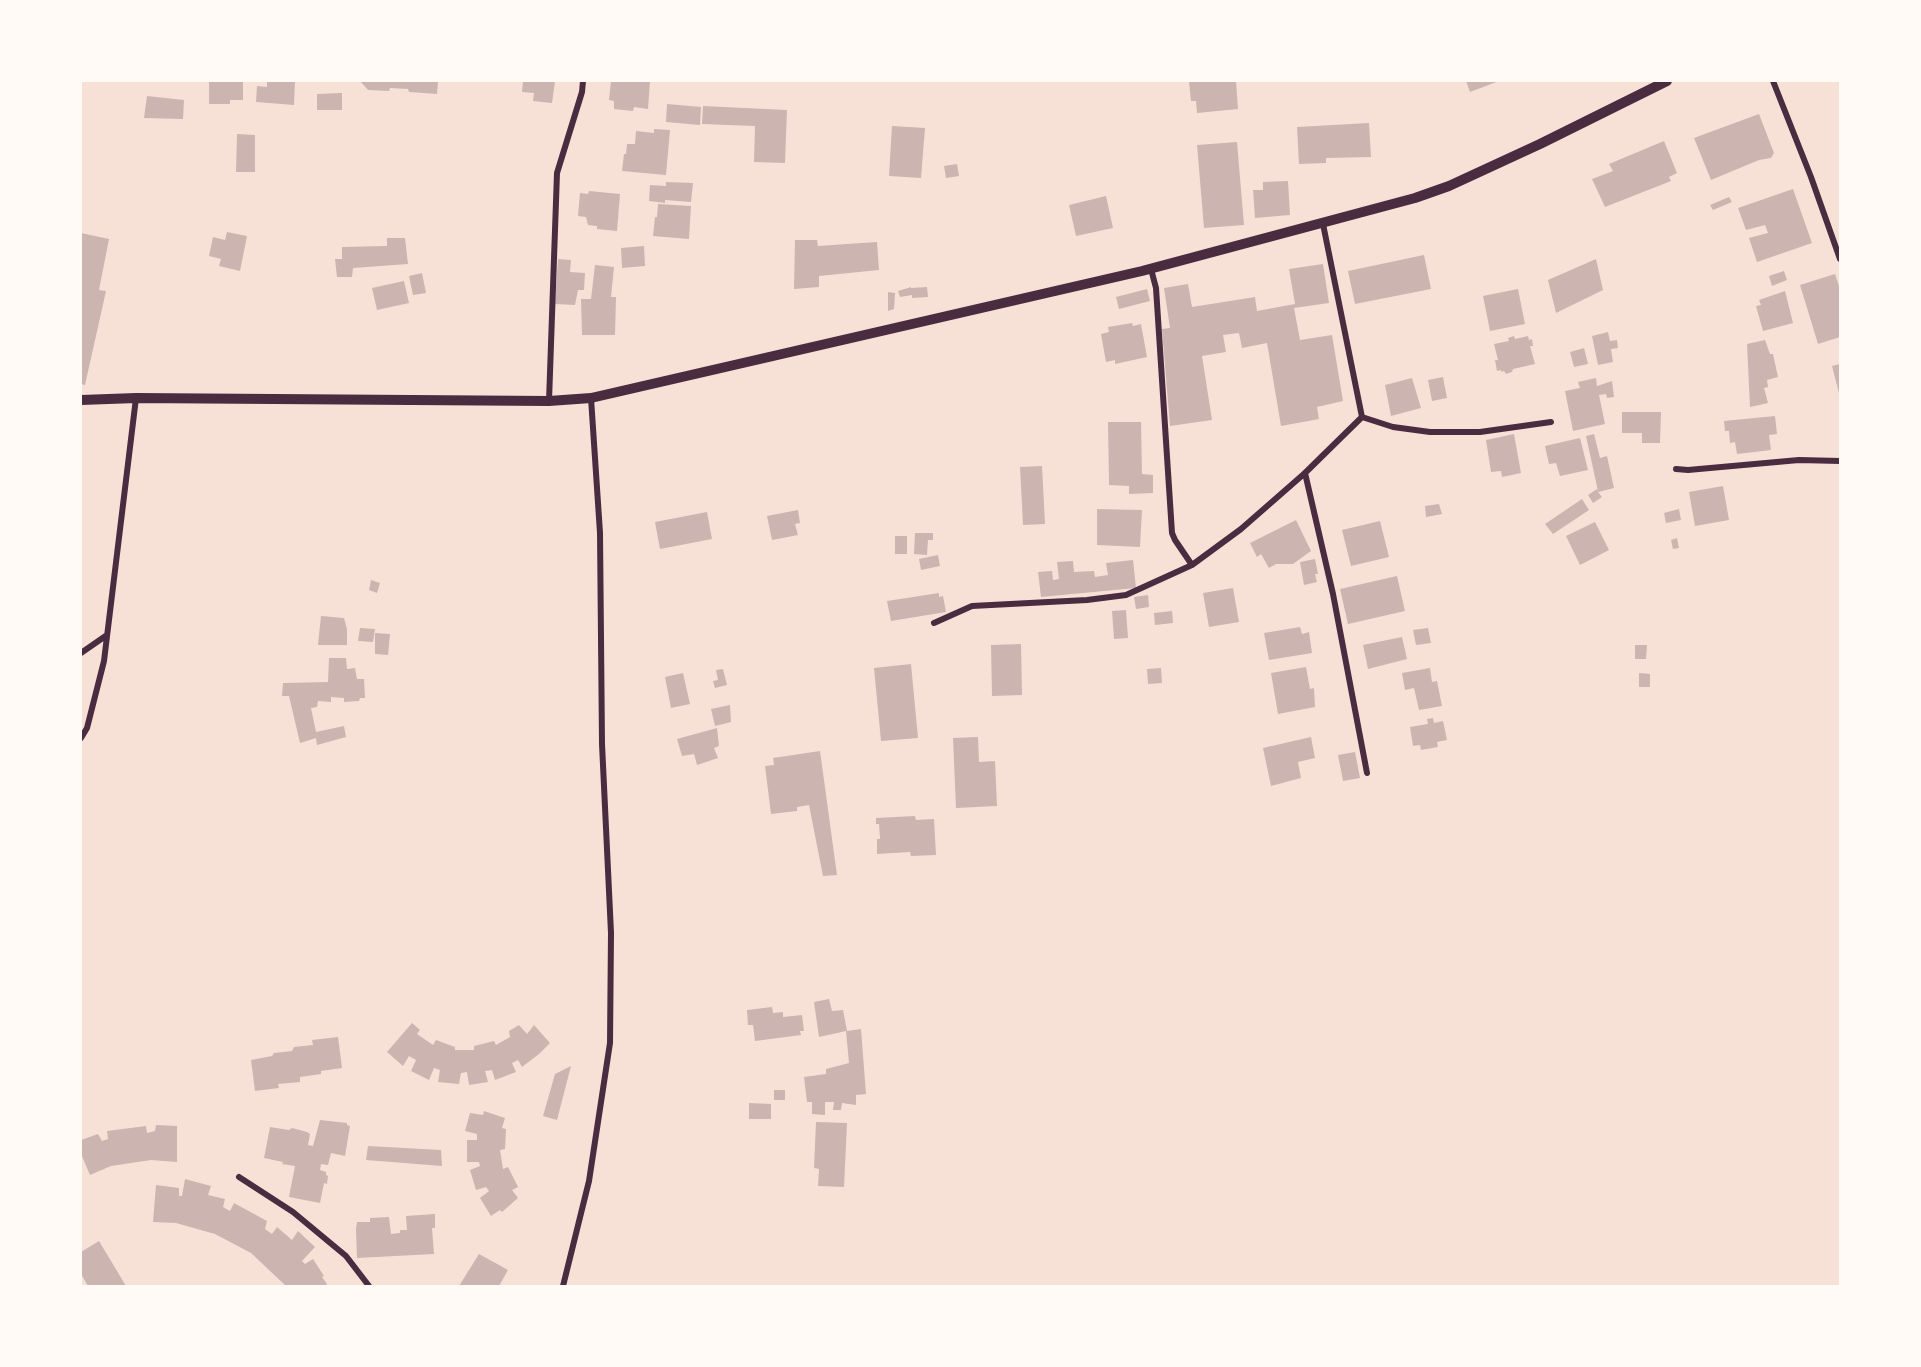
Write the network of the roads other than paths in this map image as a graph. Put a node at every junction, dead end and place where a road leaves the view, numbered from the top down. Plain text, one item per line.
1 (584, 81) edge
2 (1667, 81) edge
3 (1773, 81) edge
4 (1323, 224) junction
5 (1840, 259) edge
6 (1151, 269) junction
7 (136, 398) junction
8 (591, 398) junction
9 (81, 400) edge
10 (549, 401) junction
11 (1362, 417) junction
12 (1551, 422) dead end
13 (1840, 461) edge
14 (1676, 469) dead end
15 (1305, 473) junction
16 (1192, 565) junction
17 (934, 623) dead end
18 (107, 635) junction
19 (81, 654) edge
20 (81, 738) edge
21 (1367, 773) dead end
22 (239, 1177) dead end
23 (369, 1286) edge
24 (563, 1286) edge

1 - 10 street
2 - 4 street
3 - 5 street
4 - 6 street
4 - 11 street
6 - 8 street
6 - 16 street
7 - 9 street
7 - 10 street
7 - 18 street
8 - 10 street
8 - 24 street
11 - 12 street
11 - 15 street
13 - 14 street
15 - 16 street
15 - 21 street
16 - 17 street
18 - 19 street
18 - 20 street
22 - 23 street

